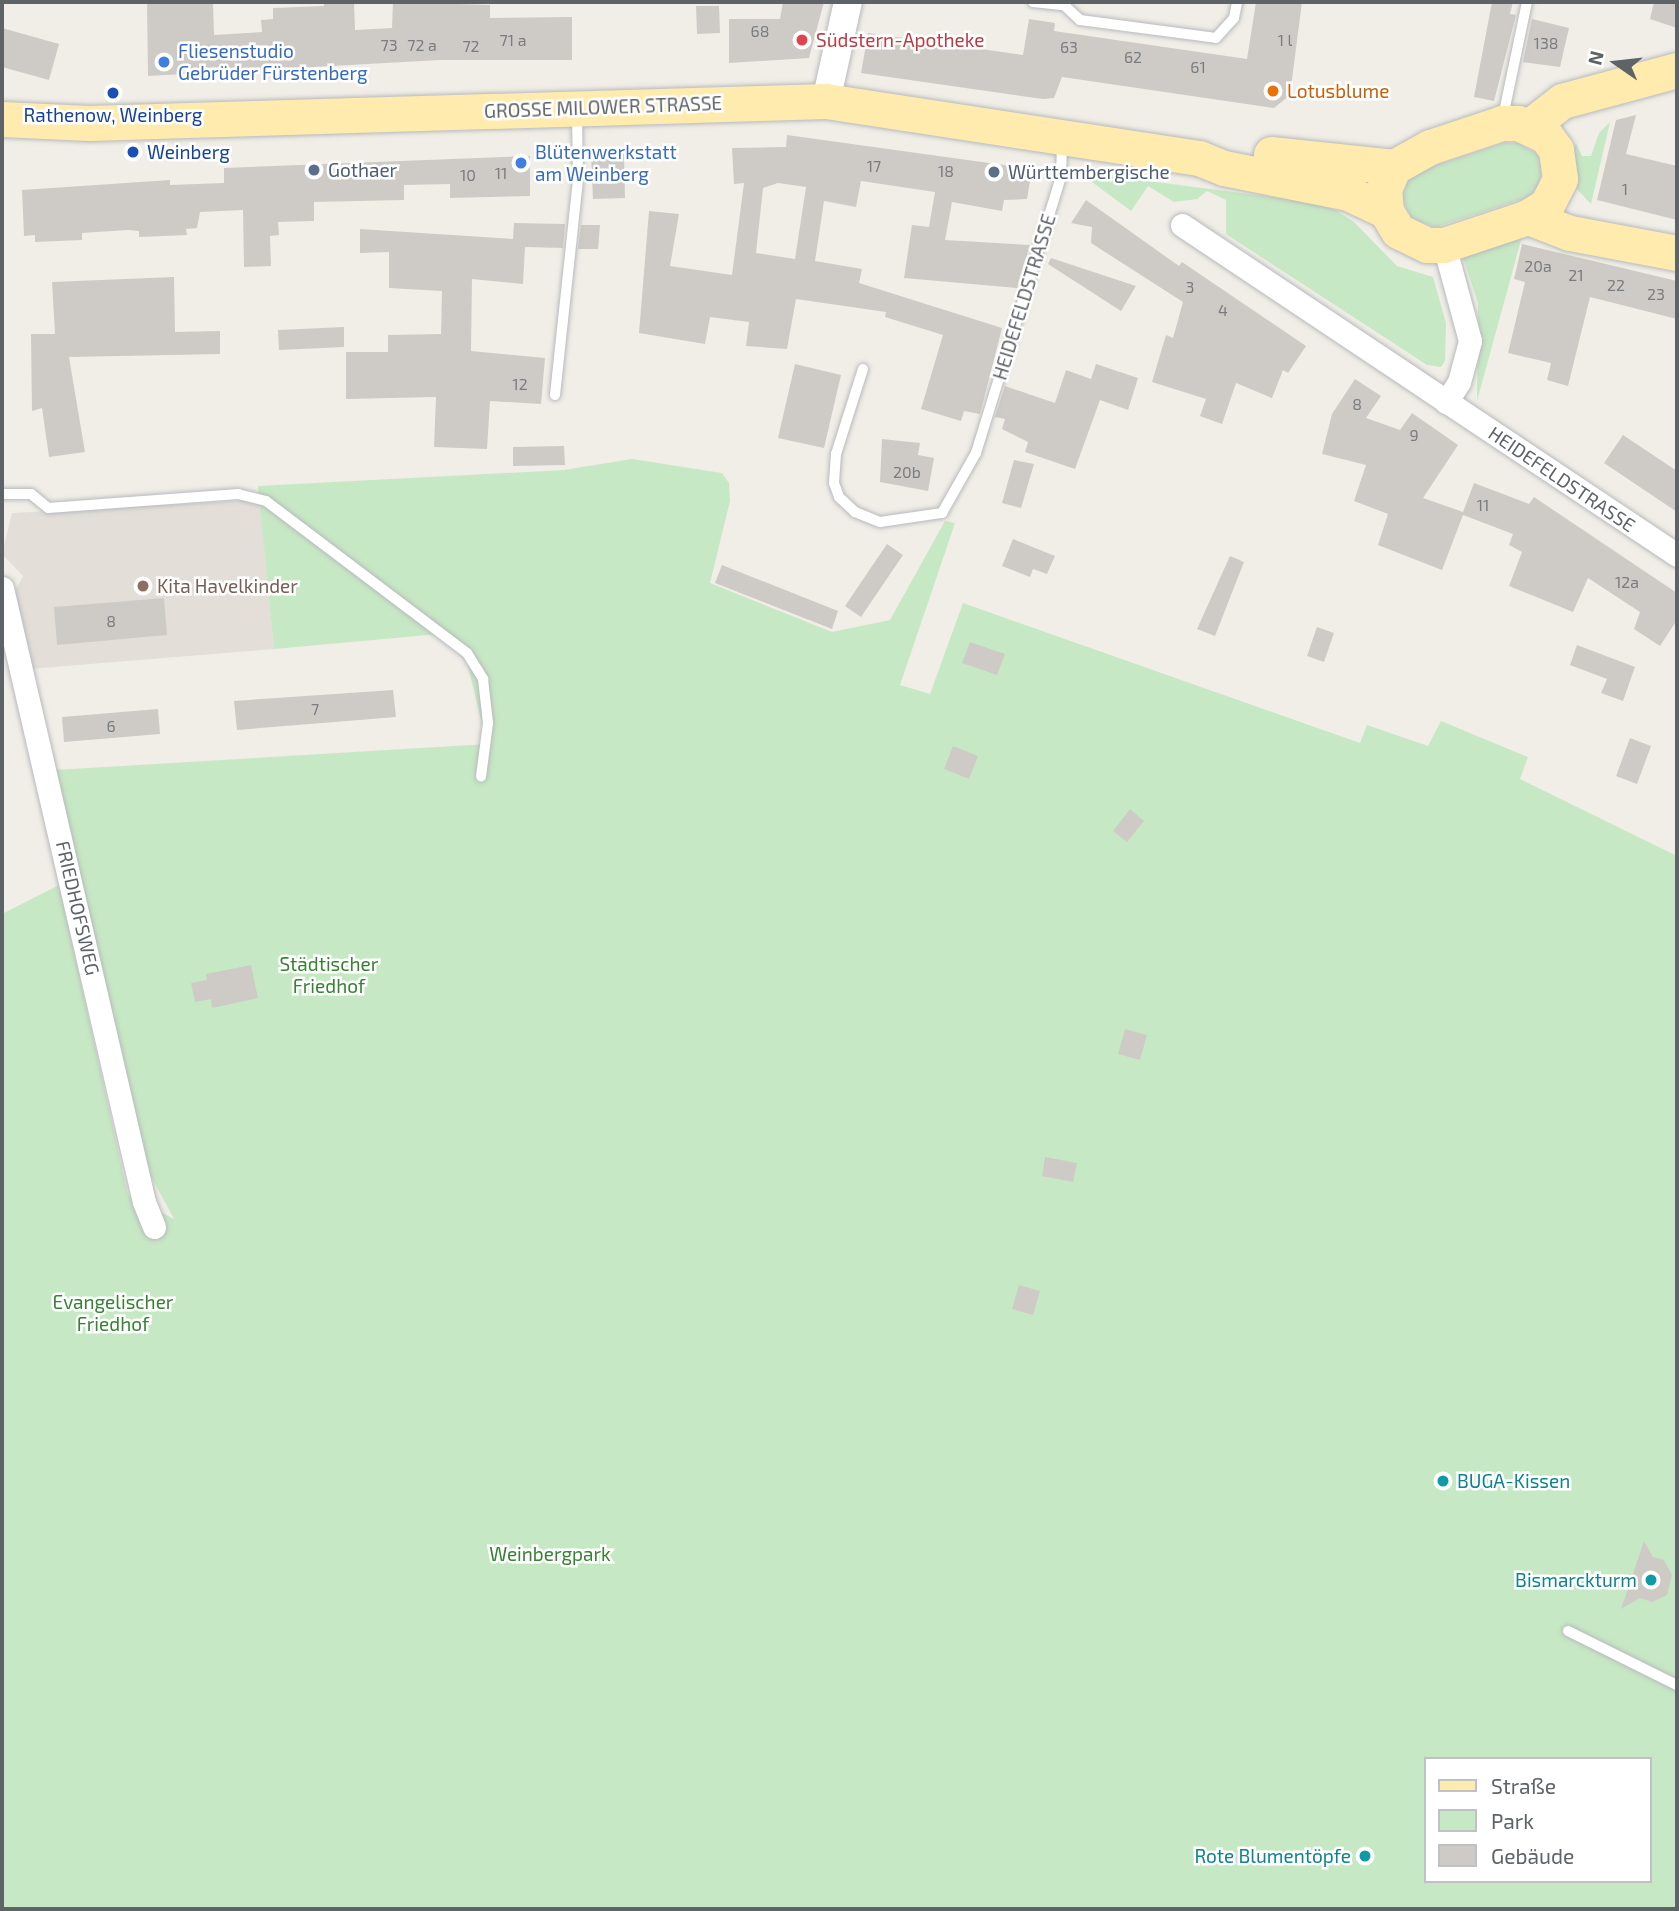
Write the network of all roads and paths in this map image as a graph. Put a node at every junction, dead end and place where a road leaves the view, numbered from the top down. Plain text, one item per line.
1 (848, 2) edge
2 (1033, 2) edge
3 (1237, 2) edge
4 (1527, 2) edge
5 (1663, 74) edge
6 (826, 100) junction
7 (577, 108) junction
8 (2, 120) edge
9 (1516, 125) junction
10 (1062, 139) junction
11 (1556, 150) junction
12 (1199, 158) junction
13 (1394, 167) junction
14 (1558, 190) junction
15 (1386, 211) junction
16 (1528, 217) junction
17 (1182, 225) dead end
18 (1444, 245) junction
19 (1677, 252) edge
20 (863, 369) dead end
21 (555, 395) dead end
22 (1446, 402) junction
23 (2, 494) edge
24 (1677, 555) edge
25 (2, 588) edge
26 (481, 777) dead end
27 (154, 1227) dead end
28 (1568, 1631) dead end
29 (1677, 1685) edge

1 - 6 street
2 - 3 lane
4 - 9 lane
5 - 9 main road
5 - 11 main road
6 - 7 main road, GROSSE MILOWER STRASSE
6 - 10 main road, GROSSE MILOWER STRASSE
7 - 8 main road, GROSSE MILOWER STRASSE
7 - 21 lane
9 - 11 main road
9 - 13 main road
10 - 12 main road, GROSSE MILOWER STRASSE
10 - 20 lane, HEIDEFELDSTRASSE
11 - 14 main road
12 - 13 main road, GROSSE MILOWER STRASSE
12 - 15 main road, GROSSE MILOWER STRASSE
13 - 15 main road
14 - 16 main road, GROSSE MILOWER STRASSE
14 - 19 main road
15 - 18 main road, GROSSE MILOWER STRASSE
16 - 18 main road, GROSSE MILOWER STRASSE
16 - 19 main road
17 - 22 street, HEIDEFELDSTRASSE
18 - 22 street
22 - 24 street, HEIDEFELDSTRASSE
23 - 26 lane
25 - 27 street, FRIEDHOFSWEG
28 - 29 lane

